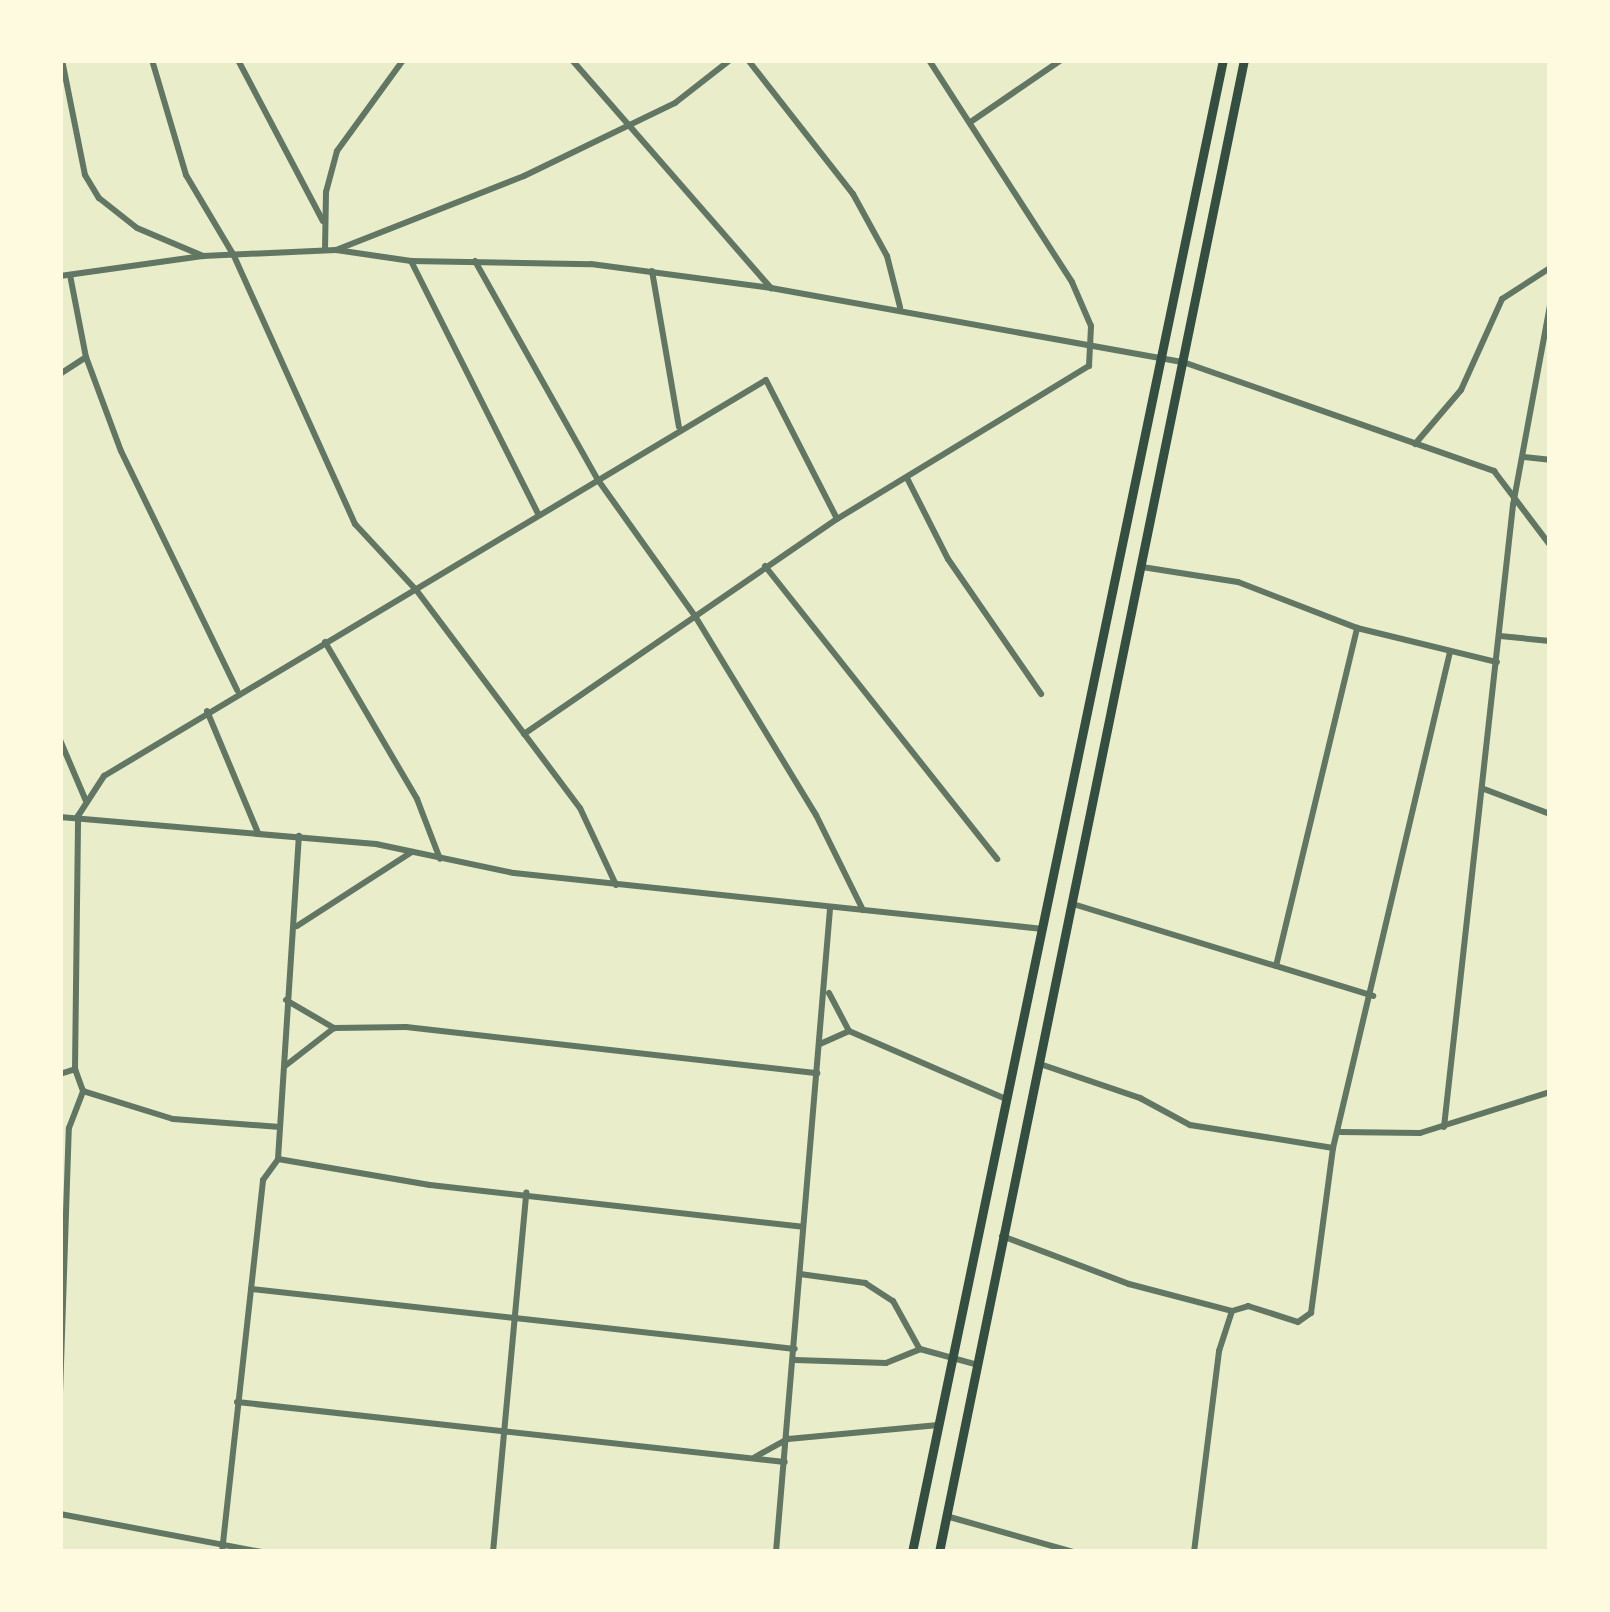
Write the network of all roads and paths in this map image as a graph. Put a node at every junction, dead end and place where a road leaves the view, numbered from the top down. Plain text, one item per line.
1 (62, 60) edge
2 (152, 60) edge
3 (238, 60) edge
4 (403, 60) edge
5 (572, 60) edge
6 (730, 60) edge
7 (748, 60) edge
8 (929, 60) edge
9 (1061, 60) edge
10 (1222, 60) edge
11 (1244, 60) edge
12 (972, 121) junction
13 (626, 127) junction
14 (325, 226) junction
15 (335, 250) junction
16 (325, 251) junction
17 (202, 256) junction
18 (234, 256) junction
19 (412, 261) junction
20 (475, 261) junction
21 (1550, 268) edge
22 (652, 271) junction
23 (65, 276) edge
24 (771, 288) junction
25 (1550, 304) edge
26 (900, 307) junction
27 (1095, 347) junction
28 (1162, 357) junction
29 (86, 358) junction
30 (1183, 362) junction
31 (60, 374) edge
32 (679, 427) junction
33 (1415, 443) junction
34 (1523, 457) junction
35 (1550, 460) edge
36 (907, 478) junction
37 (598, 480) junction
38 (1513, 505) junction
39 (538, 514) junction
40 (837, 519) junction
41 (1550, 545) edge
42 (765, 566) junction
43 (1139, 566) junction
44 (417, 591) junction
45 (695, 616) junction
46 (1357, 628) junction
47 (1499, 636) junction
48 (1550, 641) edge
49 (326, 642) junction
50 (1450, 652) junction
51 (1496, 662) junction
52 (237, 690) junction
53 (1041, 694) dead end
54 (207, 711) junction
55 (524, 734) junction
56 (60, 740) edge
57 (1484, 788) junction
58 (86, 802) junction
59 (1550, 814) edge
60 (78, 815) junction
61 (60, 818) edge
62 (258, 833) junction
63 (299, 836) junction
64 (415, 850) junction
65 (440, 859) junction
66 (997, 859) dead end
67 (616, 885) junction
68 (1071, 903) junction
69 (830, 909) junction
70 (864, 912) junction
71 (297, 926) junction
72 (1043, 929) junction
73 (1276, 966) junction
74 (827, 990) junction
75 (1373, 996) junction
76 (286, 1000) junction
77 (334, 1028) junction
78 (849, 1031) junction
79 (820, 1044) junction
80 (1038, 1064) junction
81 (283, 1068) junction
82 (75, 1069) junction
83 (817, 1073) junction
84 (60, 1074) edge
85 (83, 1091) junction
86 (1550, 1092) edge
87 (1007, 1100) junction
88 (280, 1126) junction
89 (1444, 1127) junction
90 (1340, 1132) junction
91 (1334, 1148) junction
92 (278, 1159) junction
93 (526, 1193) junction
94 (803, 1227) junction
95 (1002, 1235) junction
96 (800, 1274) junction
97 (251, 1289) junction
98 (1232, 1310) junction
99 (514, 1314) junction
100 (795, 1349) junction
101 (920, 1349) junction
102 (952, 1358) junction
103 (795, 1360) junction
104 (976, 1364) junction
105 (60, 1394) edge
106 (237, 1402) junction
107 (938, 1425) junction
108 (506, 1428) junction
109 (788, 1439) junction
110 (754, 1458) junction
111 (785, 1462) junction
112 (60, 1514) edge
113 (946, 1516) junction
114 (223, 1549) edge
115 (1193, 1549) edge
116 (261, 1552) edge
117 (494, 1552) edge
118 (776, 1552) edge
119 (912, 1552) edge
120 (939, 1552) edge
121 (1073, 1552) edge

1 - 17 street
2 - 18 street
3 - 14 street
4 - 14 street
5 - 13 street
6 - 13 street
7 - 26 street
8 - 12 street
9 - 12 street
10 - 28 main road
11 - 30 main road
12 - 27 street
13 - 15 street
13 - 24 street
14 - 16 street
15 - 16 street
15 - 19 street
16 - 18 street
17 - 18 street
17 - 23 street
18 - 44 street
19 - 20 street
19 - 39 street
20 - 22 street
20 - 37 street
21 - 33 street
22 - 24 street
22 - 32 street
23 - 29 street
24 - 26 street
25 - 34 street
26 - 27 street
27 - 28 street
27 - 36 street
28 - 30 street
28 - 72 main road
29 - 31 street
29 - 52 street
30 - 33 street
30 - 43 main road
32 - 37 street
32 - 40 street
33 - 38 street
34 - 35 street
34 - 38 street
36 - 40 street
36 - 53 street
37 - 39 street
37 - 45 street
38 - 41 street
38 - 47 street
39 - 44 street
40 - 42 street
42 - 45 street
42 - 66 street
43 - 46 street
43 - 68 main road
44 - 49 street
44 - 55 street
45 - 55 street
45 - 70 street
46 - 50 street
46 - 73 street
47 - 48 street
47 - 51 street
49 - 52 street
49 - 65 street
50 - 51 street
50 - 75 street
51 - 57 street
52 - 54 street
54 - 58 street
54 - 62 street
55 - 67 street
56 - 58 street
57 - 59 street
57 - 89 street
58 - 60 street
60 - 61 street
60 - 62 street
60 - 82 street
62 - 63 street
63 - 64 street
63 - 71 street
64 - 65 street
64 - 71 street
65 - 67 street
67 - 69 street
68 - 73 street
68 - 80 main road
69 - 70 street
69 - 74 street
70 - 72 street
71 - 76 street
72 - 87 main road
73 - 75 street
74 - 78 street
74 - 79 street
75 - 90 street
76 - 77 street
76 - 81 street
77 - 81 street
77 - 83 street
78 - 79 street
78 - 87 street
79 - 83 street
80 - 91 street
80 - 95 main road
81 - 88 street
82 - 84 street
82 - 85 street
83 - 94 street
85 - 88 street
85 - 105 street
86 - 89 street
87 - 102 main road
88 - 92 street
89 - 90 street
90 - 91 street
91 - 98 street
92 - 93 street
92 - 97 street
93 - 94 street
93 - 99 street
94 - 96 street
95 - 98 street
95 - 104 main road
96 - 100 street
96 - 101 street
97 - 99 street
97 - 106 street
98 - 115 street
99 - 100 street
99 - 108 street
100 - 103 street
101 - 102 street
101 - 103 street
102 - 104 street
102 - 107 main road
103 - 109 street
104 - 113 main road
106 - 108 street
106 - 114 street
107 - 109 street
107 - 119 main road
108 - 110 street
108 - 117 street
109 - 110 street
109 - 111 street
110 - 111 street
111 - 118 street
112 - 114 street
113 - 120 main road
113 - 121 street
114 - 116 street

